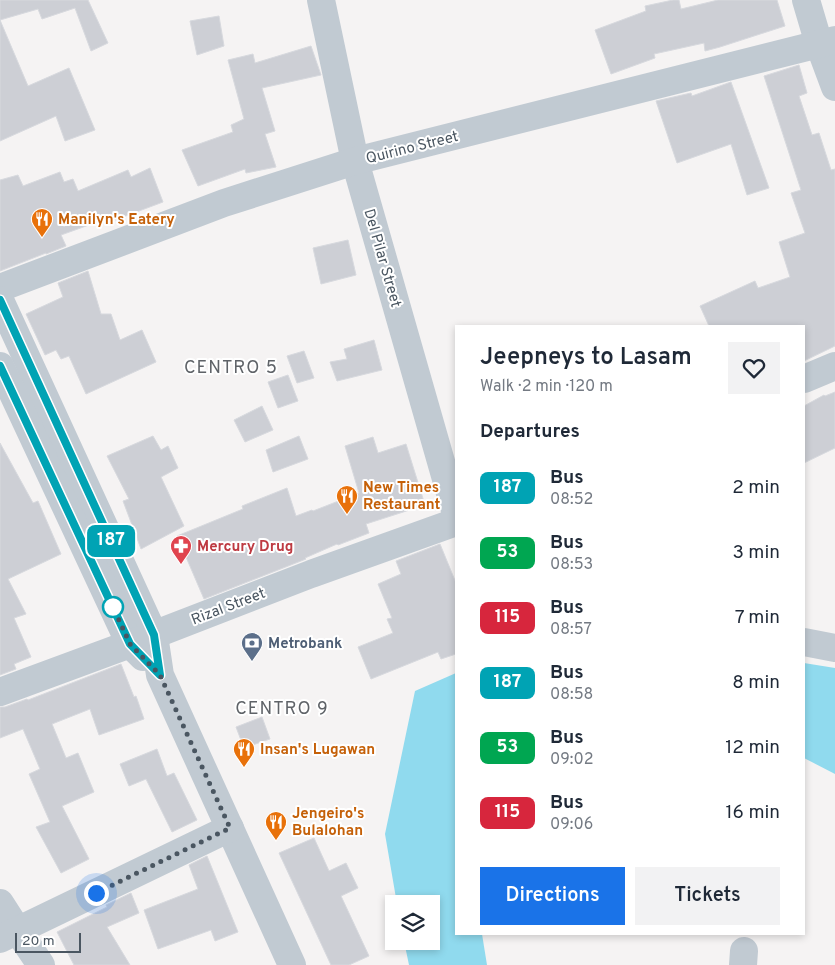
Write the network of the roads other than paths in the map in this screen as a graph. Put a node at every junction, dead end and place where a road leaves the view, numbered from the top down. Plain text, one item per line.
1 (322, 0) edge
2 (806, 0) edge
3 (827, 42) edge
4 (835, 87) edge
5 (355, 162) junction
6 (0, 288) edge
7 (0, 300) edge
8 (0, 366) edge
9 (835, 366) edge
10 (805, 379) edge
11 (455, 511) edge
12 (455, 522) edge
13 (142, 639) junction
14 (805, 642) edge
15 (835, 648) edge
16 (0, 692) edge
17 (230, 828) junction
18 (0, 903) edge
19 (9, 935) edge
20 (42, 965) edge
21 (292, 965) edge

1 - 5 street, Del Pilar Street
2 - 3 street
3 - 4 street
3 - 5 street, Quirino Street
5 - 6 street, Quirino Street
5 - 11 street, Del Pilar Street
7 - 13 street
8 - 13 street
9 - 10 street
12 - 13 street, Rizal Street
13 - 16 street, Rizal Street
13 - 17 street
14 - 15 street
17 - 19 street
17 - 21 street
18 - 19 street
19 - 20 street

